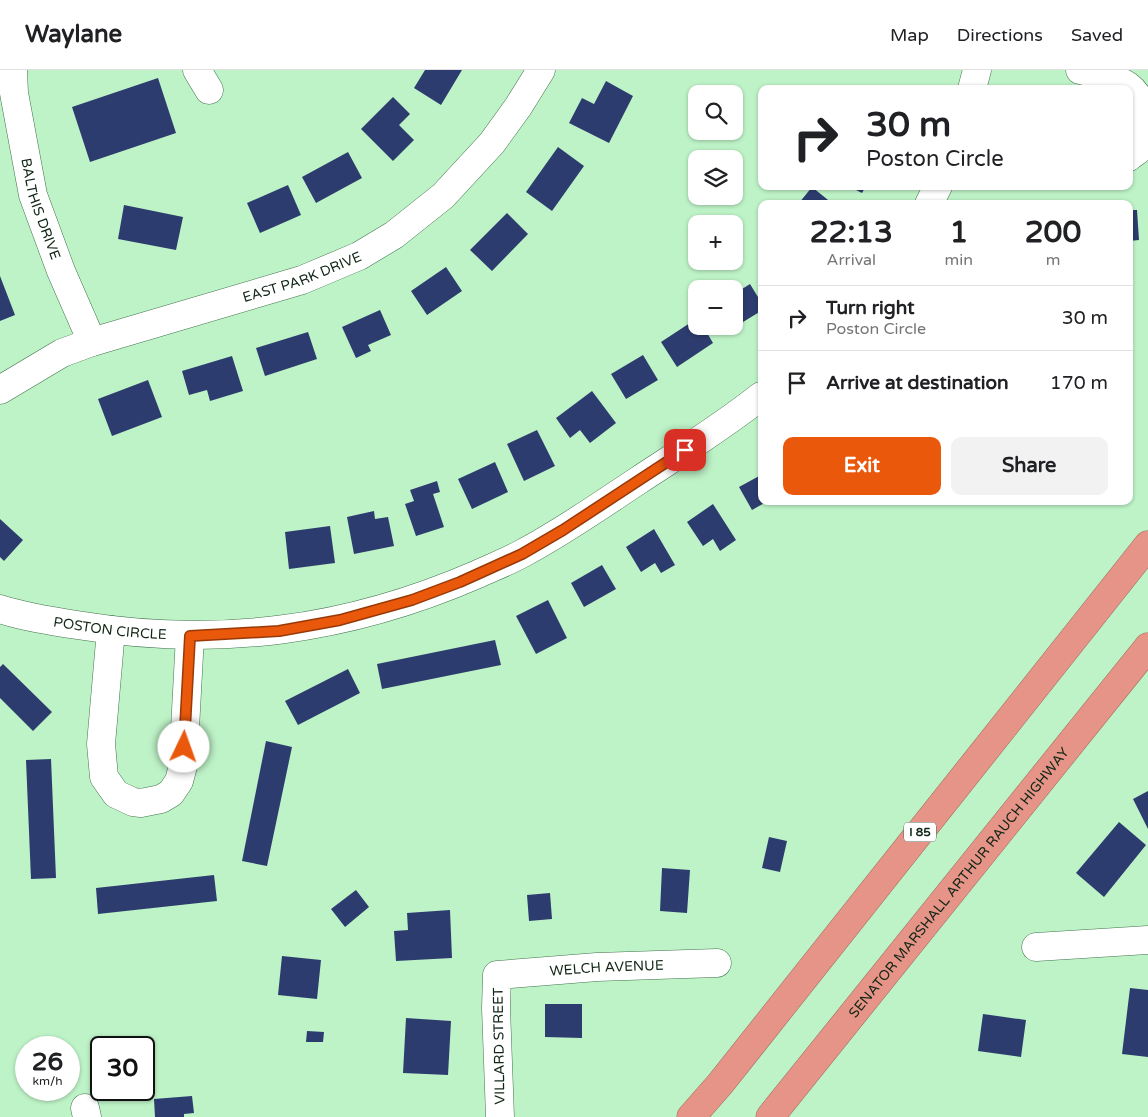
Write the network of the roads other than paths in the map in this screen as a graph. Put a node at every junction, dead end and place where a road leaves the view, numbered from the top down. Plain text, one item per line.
1 (13, 70) edge
2 (541, 70) edge
3 (977, 70) edge
4 (1080, 70) edge
5 (973, 85) edge
6 (1127, 85) edge
7 (1133, 91) edge
8 (1133, 154) edge
9 (92, 342) junction
10 (0, 390) edge
11 (758, 398) edge
12 (1148, 545) edge
13 (0, 609) edge
14 (111, 630) junction
15 (190, 636) junction
16 (1148, 647) edge
17 (1148, 940) edge
18 (1036, 947) dead end
19 (717, 963) dead end
20 (497, 975) joint
21 (500, 1117) edge
22 (691, 1117) edge
23 (770, 1117) edge

1 - 9 street, BALTHIS DRIVE
2 - 9 street, EAST PARK DRIVE
3 - 5 street
4 - 6 street
7 - 8 street
9 - 10 street, EAST PARK DRIVE
11 - 15 street, POSTON CIRCLE
12 - 22 highway, I 85
13 - 14 street, POSTON CIRCLE
14 - 15 street, POSTON CIRCLE
14 - 15 street
16 - 23 highway, SENATOR MARSHALL ARTHUR RAUCH HIGHWAY
17 - 18 street
19 - 20 street, WELCH AVENUE
20 - 21 street, VILLARD STREET

